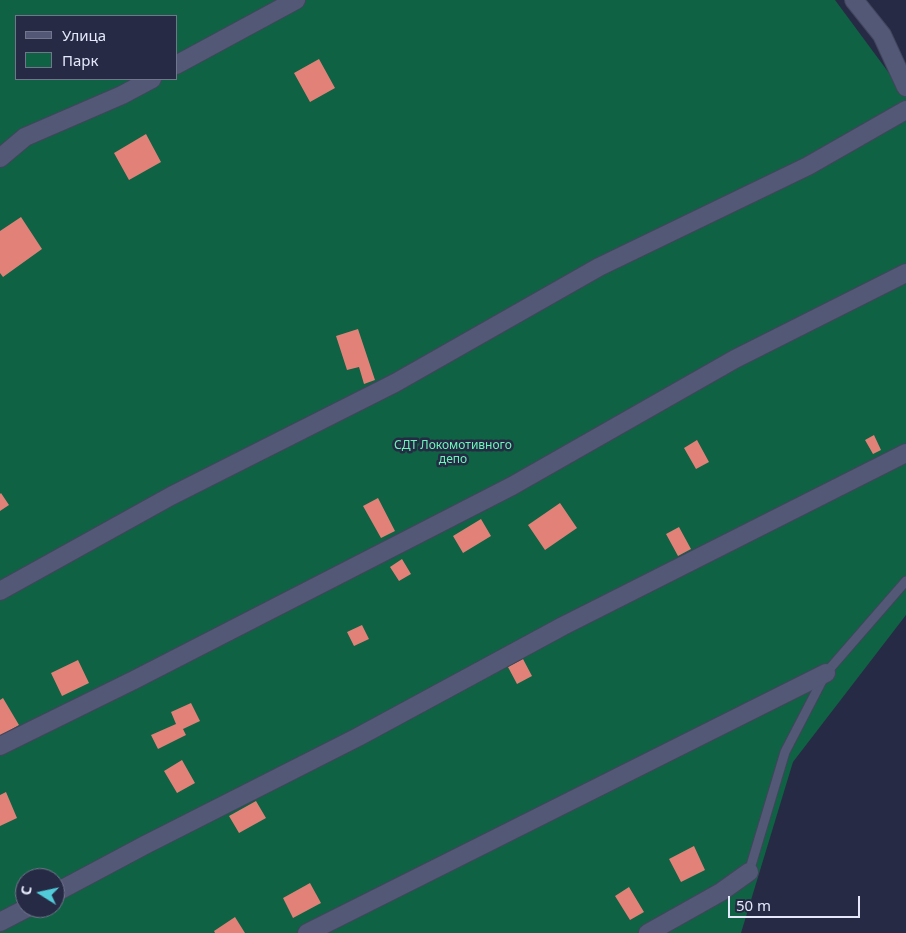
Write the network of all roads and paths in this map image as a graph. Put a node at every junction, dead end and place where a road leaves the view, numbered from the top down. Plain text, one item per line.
1 (296, 0) edge
2 (854, 0) edge
3 (178, 64) edge
4 (150, 80) edge
5 (906, 87) edge
6 (906, 110) edge
7 (0, 158) edge
8 (906, 273) edge
9 (906, 452) edge
10 (906, 581) edge
11 (0, 591) edge
12 (826, 673) junction
13 (0, 746) edge
14 (750, 872) joint
15 (65, 888) edge
16 (15, 914) edge
17 (0, 922) edge
18 (307, 933) edge
19 (648, 933) edge

1 - 3 street
2 - 5 street
4 - 7 street
6 - 11 street
8 - 13 street
9 - 15 street
10 - 12 lane
12 - 14 lane
12 - 18 street
14 - 19 street
16 - 17 street

